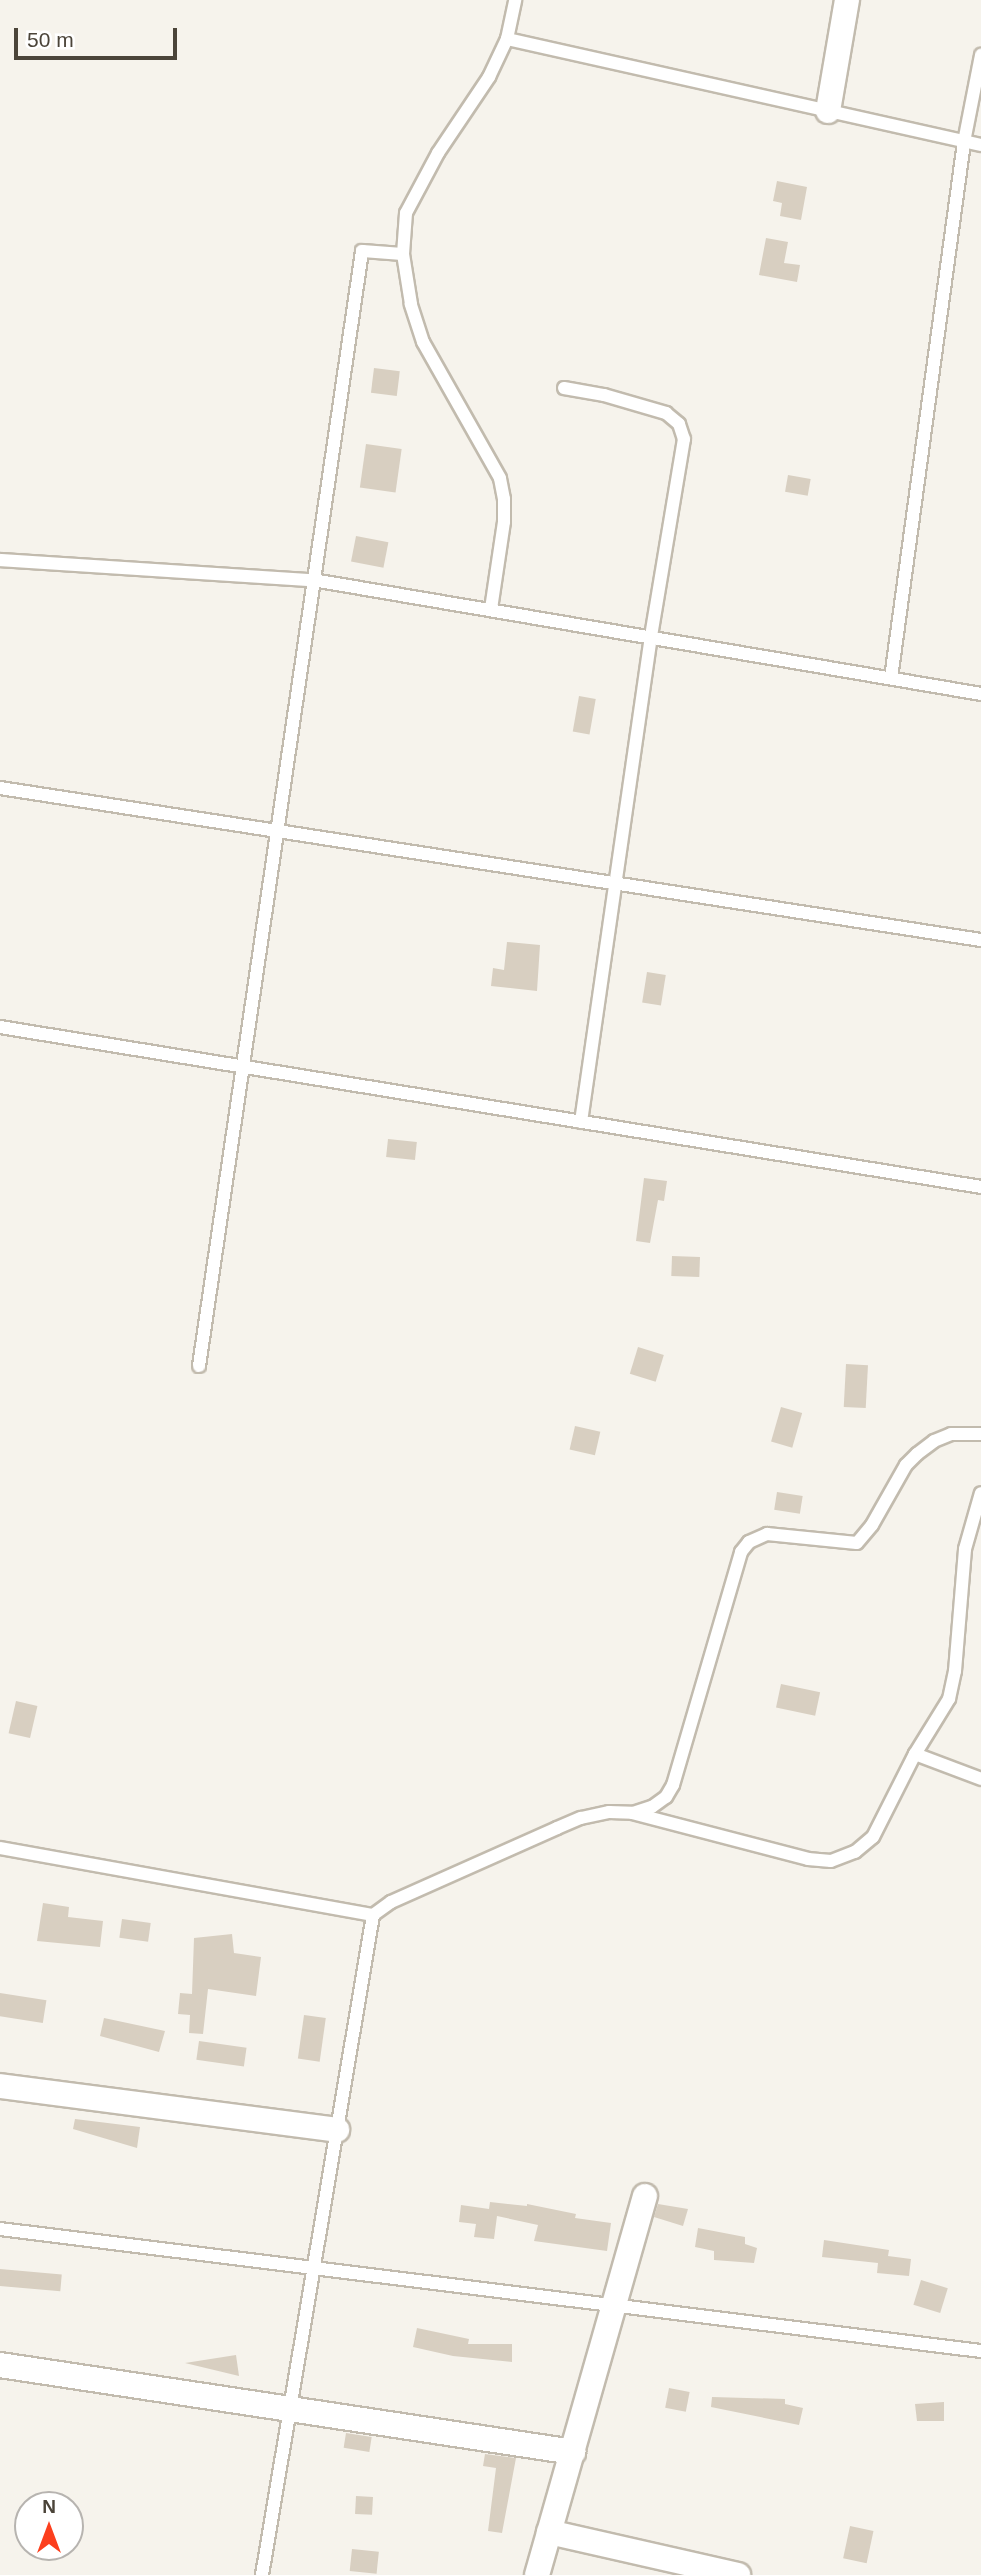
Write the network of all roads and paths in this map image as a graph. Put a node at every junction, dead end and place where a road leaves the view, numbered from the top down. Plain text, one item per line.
1 (514, 0) edge
2 (847, 0) edge
3 (507, 39) junction
4 (981, 55) edge
5 (828, 111) junction
6 (964, 142) junction
7 (981, 145) edge
8 (403, 254) junction
9 (564, 388) dead end
10 (0, 560) edge
11 (313, 580) junction
12 (491, 609) junction
13 (651, 636) junction
14 (891, 678) junction
15 (981, 694) edge
16 (0, 788) edge
17 (276, 831) junction
18 (615, 884) junction
19 (981, 940) edge
20 (0, 1027) edge
21 (242, 1067) junction
22 (581, 1122) junction
23 (981, 1188) edge
24 (199, 1366) dead end
25 (981, 1434) edge
26 (981, 1493) edge
27 (915, 1754) junction
28 (981, 1779) edge
29 (632, 1813) junction
30 (0, 1848) edge
31 (373, 1915) junction
32 (0, 2086) edge
33 (337, 2130) junction
34 (645, 2196) dead end
35 (0, 2229) edge
36 (314, 2268) junction
37 (614, 2305) junction
38 (981, 2351) edge
39 (0, 2365) edge
40 (290, 2409) junction
41 (572, 2452) junction
42 (549, 2532) junction
43 (262, 2575) edge
44 (537, 2575) edge
45 (738, 2575) edge

1 - 3 lane
2 - 5 street
3 - 5 lane
3 - 8 lane
4 - 6 lane
5 - 6 lane
6 - 7 lane
6 - 14 lane
8 - 11 lane
8 - 12 lane
9 - 13 lane
10 - 11 lane
11 - 12 lane
11 - 17 lane
12 - 13 lane
13 - 14 lane
13 - 18 lane
14 - 15 lane
16 - 17 lane
17 - 18 lane
17 - 21 lane
18 - 19 lane
18 - 22 lane
20 - 21 lane
21 - 22 lane
21 - 24 lane
22 - 23 lane
25 - 29 lane
26 - 27 lane
27 - 28 lane
27 - 29 lane
29 - 31 lane
30 - 31 lane
31 - 33 lane
32 - 33 street
33 - 36 lane
34 - 37 street
35 - 36 lane
36 - 37 lane
36 - 40 lane
37 - 38 lane
37 - 41 street
39 - 40 street
40 - 41 street
40 - 43 lane
41 - 42 street
42 - 44 street
42 - 45 street

